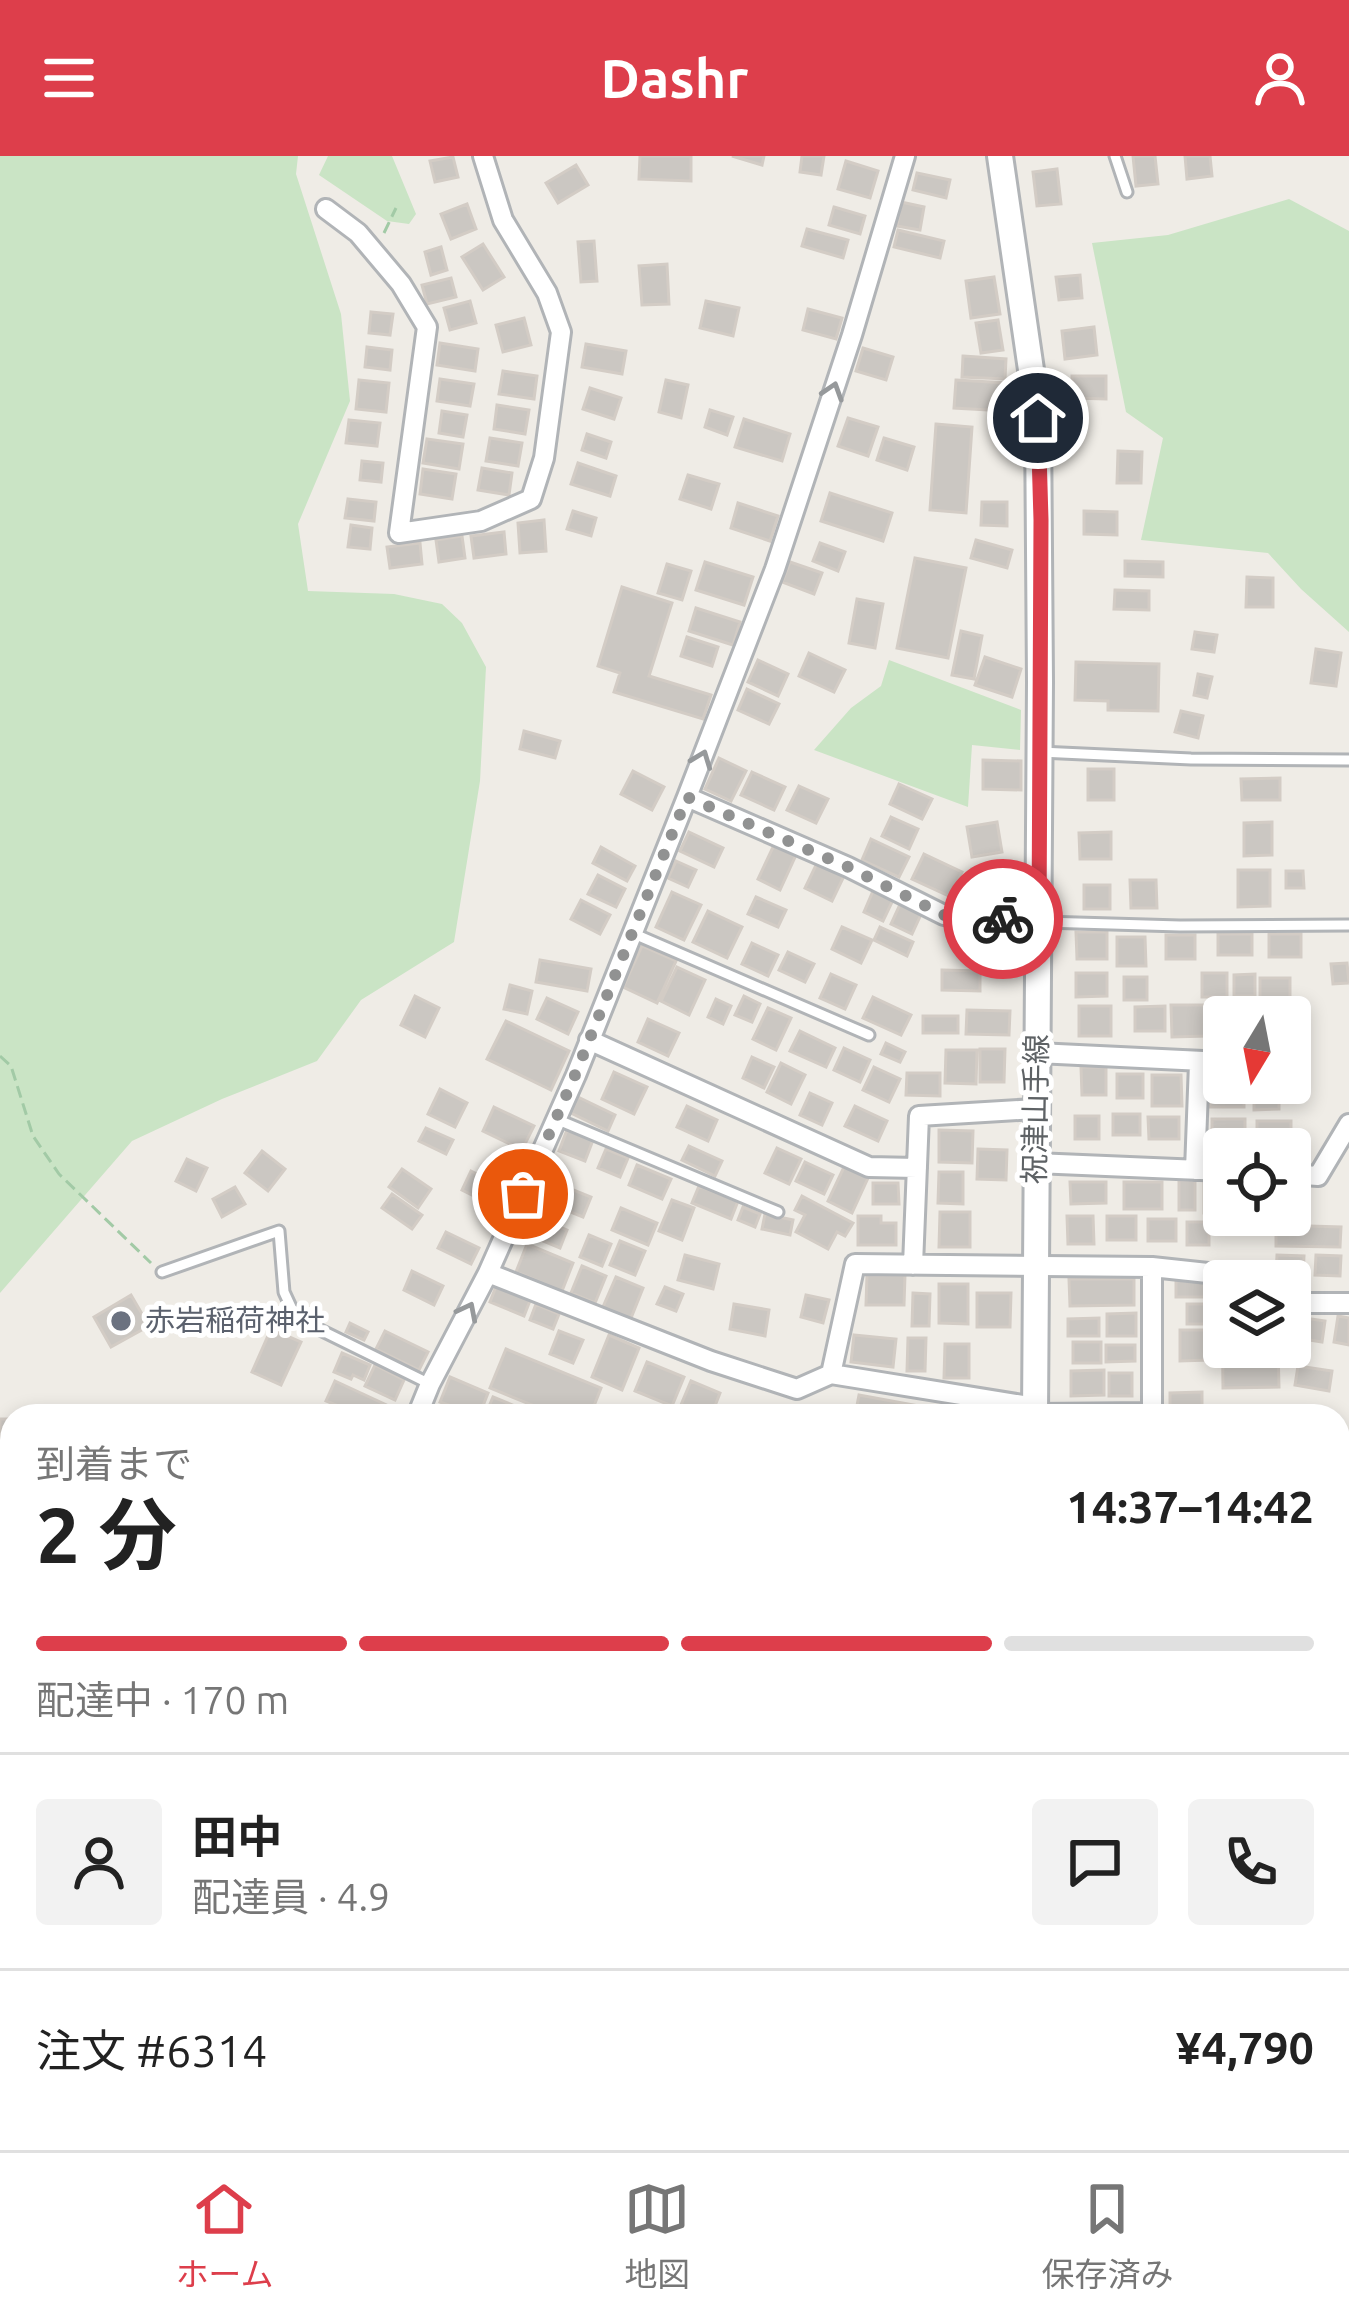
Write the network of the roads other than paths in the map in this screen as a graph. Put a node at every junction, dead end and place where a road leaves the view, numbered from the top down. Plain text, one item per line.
1 (483, 156) edge
2 (905, 156) edge
3 (1000, 156) edge
4 (1115, 156) edge
5 (1127, 192) dead end
6 (326, 209) dead end
7 (1040, 752) junction
8 (1349, 760) edge
9 (687, 797) junction
10 (1039, 922) junction
11 (1349, 926) edge
12 (632, 933) junction
13 (869, 1035) dead end
14 (590, 1040) junction
15 (1036, 1053) junction
16 (1199, 1063) junction
17 (1203, 1063) edge
18 (1035, 1108) junction
19 (556, 1119) junction
20 (1349, 1124) edge
21 (1035, 1163) junction
22 (917, 1168) junction
23 (1195, 1170) junction
24 (1203, 1170) edge
25 (1311, 1176) edge
26 (778, 1212) dead end
27 (914, 1264) junction
28 (1035, 1267) junction
29 (1152, 1267) junction
30 (162, 1271) road end
31 (1203, 1272) edge
32 (488, 1274) junction
33 (1311, 1303) edge
34 (1349, 1303) edge
35 (831, 1374) junction
36 (430, 1384) junction
37 (422, 1404) edge
38 (992, 1404) edge
39 (1035, 1404) edge
40 (1152, 1404) edge

1 - 6 street
9 -> 2 street
3 - 7 street, 祝津山手線
4 - 5 lane
7 - 8 lane
7 - 10 street, 祝津山手線
9 - 10 street
9 - 12 street
10 - 11 lane
10 - 15 street, 祝津山手線
12 - 13 lane
12 - 14 street
14 - 19 street
14 - 22 street
15 - 16 street
15 - 18 street, 祝津山手線
16 - 17 street
16 - 23 street
18 - 21 street, 祝津山手線
18 - 22 street
19 - 26 lane
19 - 32 street
20 - 25 street
21 - 23 street
21 - 28 street, 祝津山手線
22 - 27 street
23 - 24 street
27 - 28 street
27 - 35 street
28 - 29 street
28 - 39 street, 祝津山手線
29 - 31 street
29 - 40 street
30 - 36 lane
32 - 35 street
36 -> 32 street
33 - 34 street
35 - 38 street
36 - 37 street

